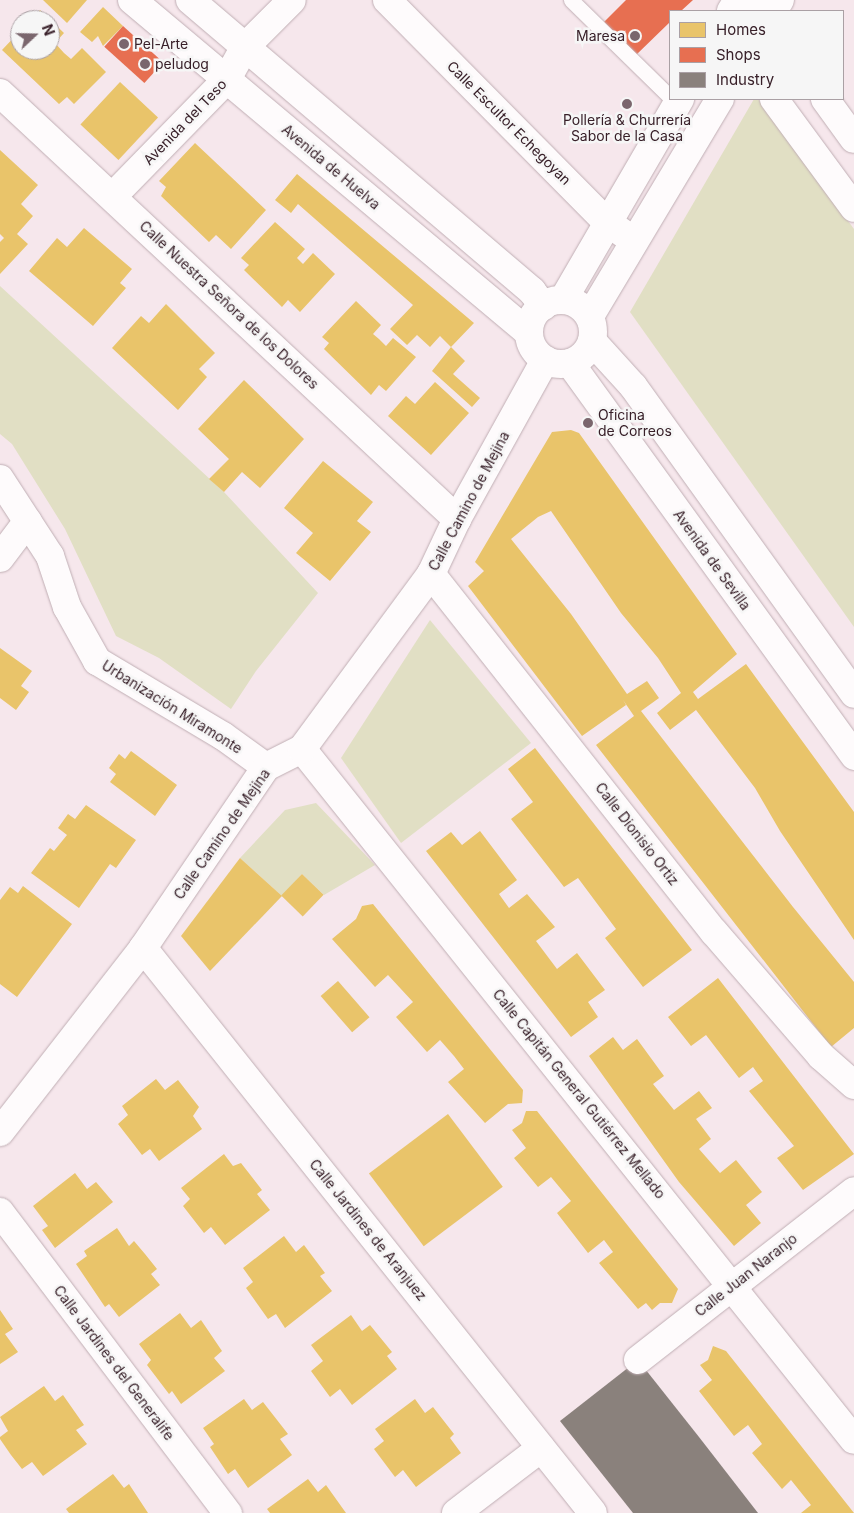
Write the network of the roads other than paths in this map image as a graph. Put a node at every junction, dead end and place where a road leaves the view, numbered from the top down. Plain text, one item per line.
1 (132, 0) edge
2 (190, 0) edge
3 (292, 0) edge
4 (387, 0) edge
5 (570, 0) edge
6 (750, 0) edge
7 (759, 10) edge
8 (244, 47) junction
9 (227, 79) junction
10 (0, 93) edge
11 (669, 94) edge
12 (675, 100) edge
13 (719, 100) edge
14 (775, 100) edge
15 (826, 100) edge
16 (854, 139) edge
17 (113, 196) junction
18 (854, 208) edge
19 (607, 222) junction
20 (634, 242) junction
21 (553, 303) junction
22 (591, 329) junction
23 (529, 333) junction
24 (558, 361) junction
25 (0, 478) edge
26 (457, 519) junction
27 (28, 521) junction
28 (0, 558) edge
29 (431, 574) junction
30 (854, 694) edge
31 (302, 749) junction
32 (854, 756) edge
33 (266, 767) junction
34 (143, 948) junction
35 (854, 1084) edge
36 (0, 1132) edge
37 (854, 1191) edge
38 (0, 1212) edge
39 (732, 1285) junction
40 (638, 1360) dead end
41 (854, 1440) edge
42 (541, 1448) junction
43 (228, 1513) edge
44 (456, 1513) edge
45 (593, 1513) edge

1 - 9 street, Avenida de Huelva
2 - 8 street
3 - 8 street, Avenida del Teso
4 - 19 street, Calle Escultor Echegoyan
5 - 11 lane
6 - 7 street
8 - 9 street, Avenida del Teso
8 - 21 street
9 - 17 street, Avenida del Teso
9 - 23 street, Avenida de Huelva
10 - 17 street, Calle Nuestra Señora de los Dolores
12 - 19 street
13 - 20 street
14 - 18 street
15 - 16 street
17 - 26 street, Calle Nuestra Señora de los Dolores
19 - 20 street, Calle Escultor Echegoyan
19 - 21 street
20 - 22 street
21 - 22 street
21 - 23 street
22 - 24 street
22 - 30 street
23 - 24 street
24 - 26 street, Calle Camino de Mejina
24 - 32 street, Avenida de Sevilla
25 - 27 street, Urbanización Miramonte
26 - 29 street, Calle Camino de Mejina
27 - 28 street
27 - 33 street, Urbanización Miramonte
29 - 31 street, Calle Camino de Mejina
29 - 35 street, Calle Dionisio Ortiz
31 - 33 street, Calle Camino de Mejina
31 - 39 street, Calle Capitán General Gutiérrez Mellado
33 - 34 street, Calle Camino de Mejina
34 - 36 street, Calle Camino de Mejina
34 - 42 street, Calle Jardines de Aranjuez
37 - 39 street, Calle Juan Naranjo
38 - 43 street, Calle Jardines del Generalife
39 - 40 street, Calle Juan Naranjo
39 - 41 street, Calle Capitán General Gutiérrez Mellado
42 - 44 street
42 - 45 street, Calle Jardines de Aranjuez

